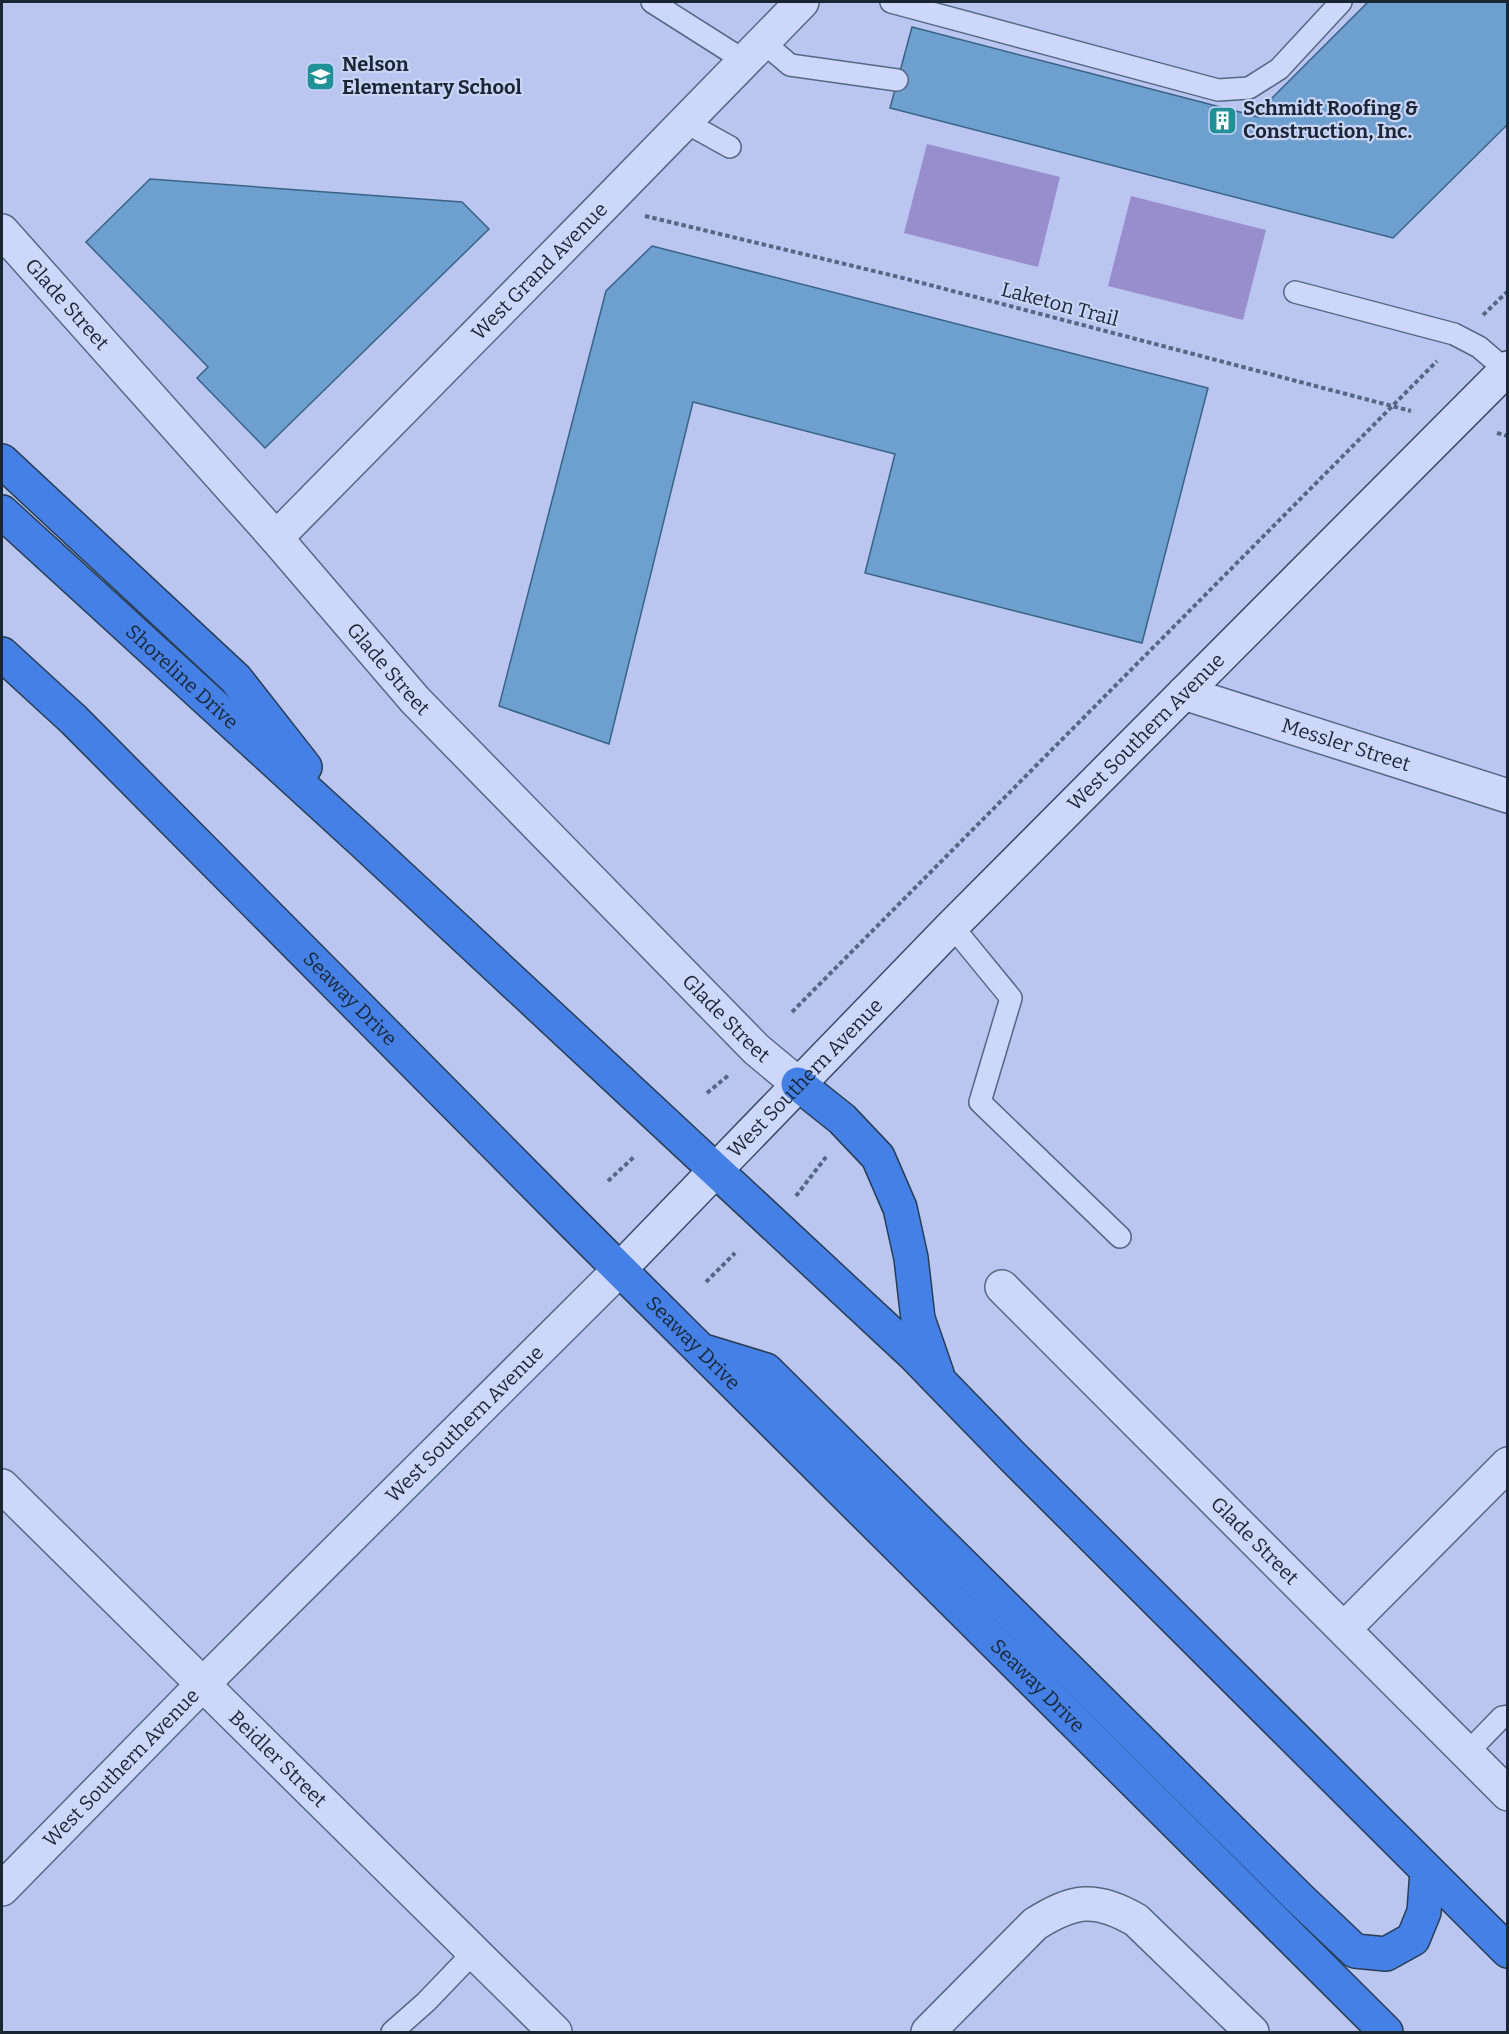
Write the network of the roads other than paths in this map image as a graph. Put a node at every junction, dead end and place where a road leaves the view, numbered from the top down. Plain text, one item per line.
1 (652, 2) edge
2 (802, 2) edge
3 (891, 2) edge
4 (1341, 2) edge
5 (754, 52) junction
6 (897, 80) dead end
7 (685, 122) junction
8 (730, 147) dead end
9 (2, 231) edge
10 (1295, 291) dead end
11 (1507, 369) edge
12 (2, 461) edge
13 (2, 512) edge
14 (276, 538) junction
15 (2, 654) edge
16 (1184, 693) junction
17 (1508, 796) edge
18 (363, 842) junction
19 (952, 926) junction
20 (798, 1084) junction
21 (715, 1170) junction
22 (1120, 1237) dead end
23 (620, 1269) junction
24 (1002, 1287) dead end
25 (703, 1350) junction
26 (938, 1379) junction
27 (1508, 1464) edge
28 (2, 1486) edge
29 (1344, 1629) junction
30 (202, 1685) junction
31 (1508, 1716) edge
32 (1467, 1753) junction
33 (1508, 1794) edge
34 (1427, 1870) junction
35 (2, 1889) edge
36 (1508, 1950) edge
37 (474, 1952) junction
38 (392, 2032) edge
39 (555, 2032) edge
40 (928, 2032) edge
41 (1252, 2032) edge
42 (1386, 2032) edge

1 - 5 lane
2 - 5 street, West Grand Avenue
3 - 4 lane
5 - 6 lane
5 - 7 street, West Grand Avenue
7 - 8 lane
7 - 14 street, West Grand Avenue
9 - 14 street, Glade Street
10 - 11 lane
11 - 16 street, West Southern Avenue
12 - 18 highway
13 - 18 highway, Shoreline Drive
14 - 20 street, Glade Street
15 - 23 highway, Seaway Drive
16 - 17 street, Messler Street
16 - 19 street, West Southern Avenue
18 - 21 highway
19 - 20 street, West Southern Avenue
19 - 22 lane
20 - 21 street, West Southern Avenue
20 - 26 highway
21 - 23 street, West Southern Avenue
21 - 26 highway
23 - 25 highway, Seaway Drive
23 - 30 street, West Southern Avenue
24 - 29 street, Glade Street
25 - 34 highway
25 - 42 highway, Seaway Drive
26 - 34 highway
27 - 29 street
28 - 30 street, Beidler Street
29 - 32 street, Glade Street
30 - 35 street, West Southern Avenue
30 - 37 street, Beidler Street
31 - 32 lane
32 - 33 street, Glade Street
34 - 36 highway
37 - 38 lane
37 - 39 street, Beidler Street
40 - 41 street

